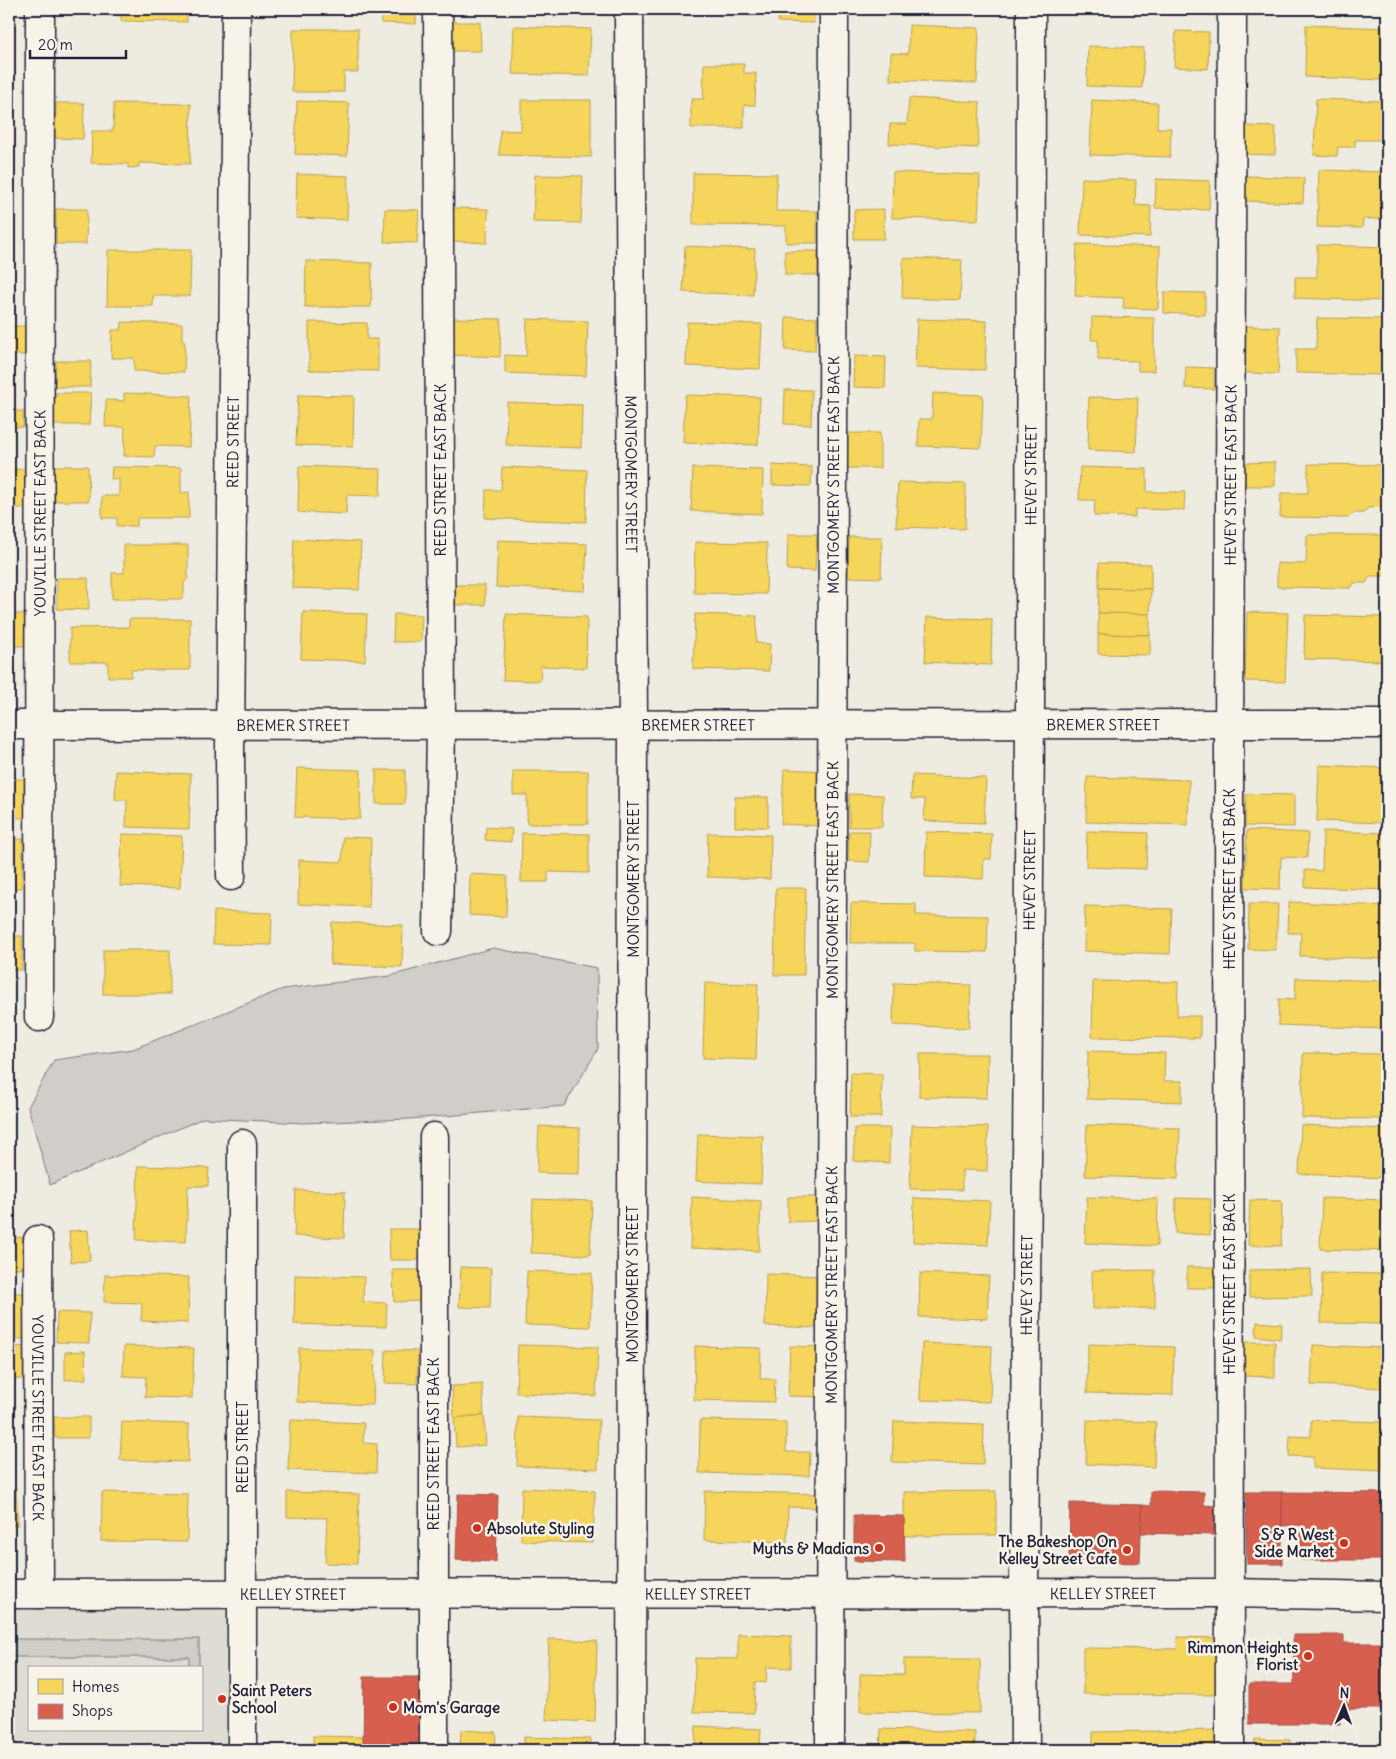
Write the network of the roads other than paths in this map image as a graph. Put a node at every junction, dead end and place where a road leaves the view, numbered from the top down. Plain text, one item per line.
1 (40, 9) edge
2 (236, 9) edge
3 (438, 9) edge
4 (629, 9) edge
5 (834, 9) edge
6 (1031, 9) edge
7 (1232, 9) edge
8 (230, 724) junction
9 (441, 724) junction
10 (633, 724) junction
11 (833, 724) junction
12 (1030, 724) junction
13 (1229, 724) junction
14 (1387, 724) edge
15 (9, 725) edge
16 (39, 725) junction
17 (231, 876) dead end
18 (438, 931) dead end
19 (39, 1018) dead end
20 (434, 1137) dead end
21 (242, 1144) dead end
22 (38, 1240) dead end
23 (1230, 1593) junction
24 (9, 1594) edge
25 (39, 1594) junction
26 (243, 1594) junction
27 (433, 1594) junction
28 (632, 1594) junction
29 (830, 1594) junction
30 (1024, 1594) junction
31 (1387, 1596) edge
32 (242, 1750) edge
33 (434, 1750) edge
34 (631, 1750) edge
35 (830, 1750) edge
36 (1025, 1750) edge
37 (1230, 1750) edge

1 - 16 street, YOUVILLE STREET EAST BACK
2 - 8 street, REED STREET
3 - 9 street, REED STREET EAST BACK
4 - 10 street, MONTGOMERY STREET
5 - 11 street, MONTGOMERY STREET EAST BACK
6 - 12 street, HEVEY STREET
7 - 13 street, HEVEY STREET EAST BACK
8 - 9 street, BREMER STREET
8 - 16 street, BREMER STREET
8 - 17 street, REED STREET
9 - 10 street, BREMER STREET
9 - 18 street, REED STREET EAST BACK
10 - 11 street, BREMER STREET
10 - 28 street, MONTGOMERY STREET
11 - 12 street, BREMER STREET
11 - 29 street, MONTGOMERY STREET EAST BACK
12 - 13 street, BREMER STREET
12 - 30 street, HEVEY STREET
13 - 14 street, BREMER STREET
13 - 23 street, HEVEY STREET EAST BACK
15 - 16 street, BREMER STREET
16 - 19 street, YOUVILLE STREET EAST BACK
20 - 27 street, REED STREET EAST BACK
21 - 26 street, REED STREET
22 - 25 street, YOUVILLE STREET EAST BACK
23 - 30 street, KELLEY STREET
23 - 31 street, KELLEY STREET
23 - 37 street, HEVEY STREET EAST BACK
24 - 25 street, KELLEY STREET
25 - 26 street, KELLEY STREET
26 - 27 street, KELLEY STREET
26 - 32 street, REED STREET
27 - 28 street, KELLEY STREET
27 - 33 street, REED STREET EAST BACK
28 - 29 street, KELLEY STREET
28 - 34 street, MONTGOMERY STREET
29 - 30 street, KELLEY STREET
29 - 35 street, MONTGOMERY STREET EAST BACK
30 - 36 street, HEVEY STREET

